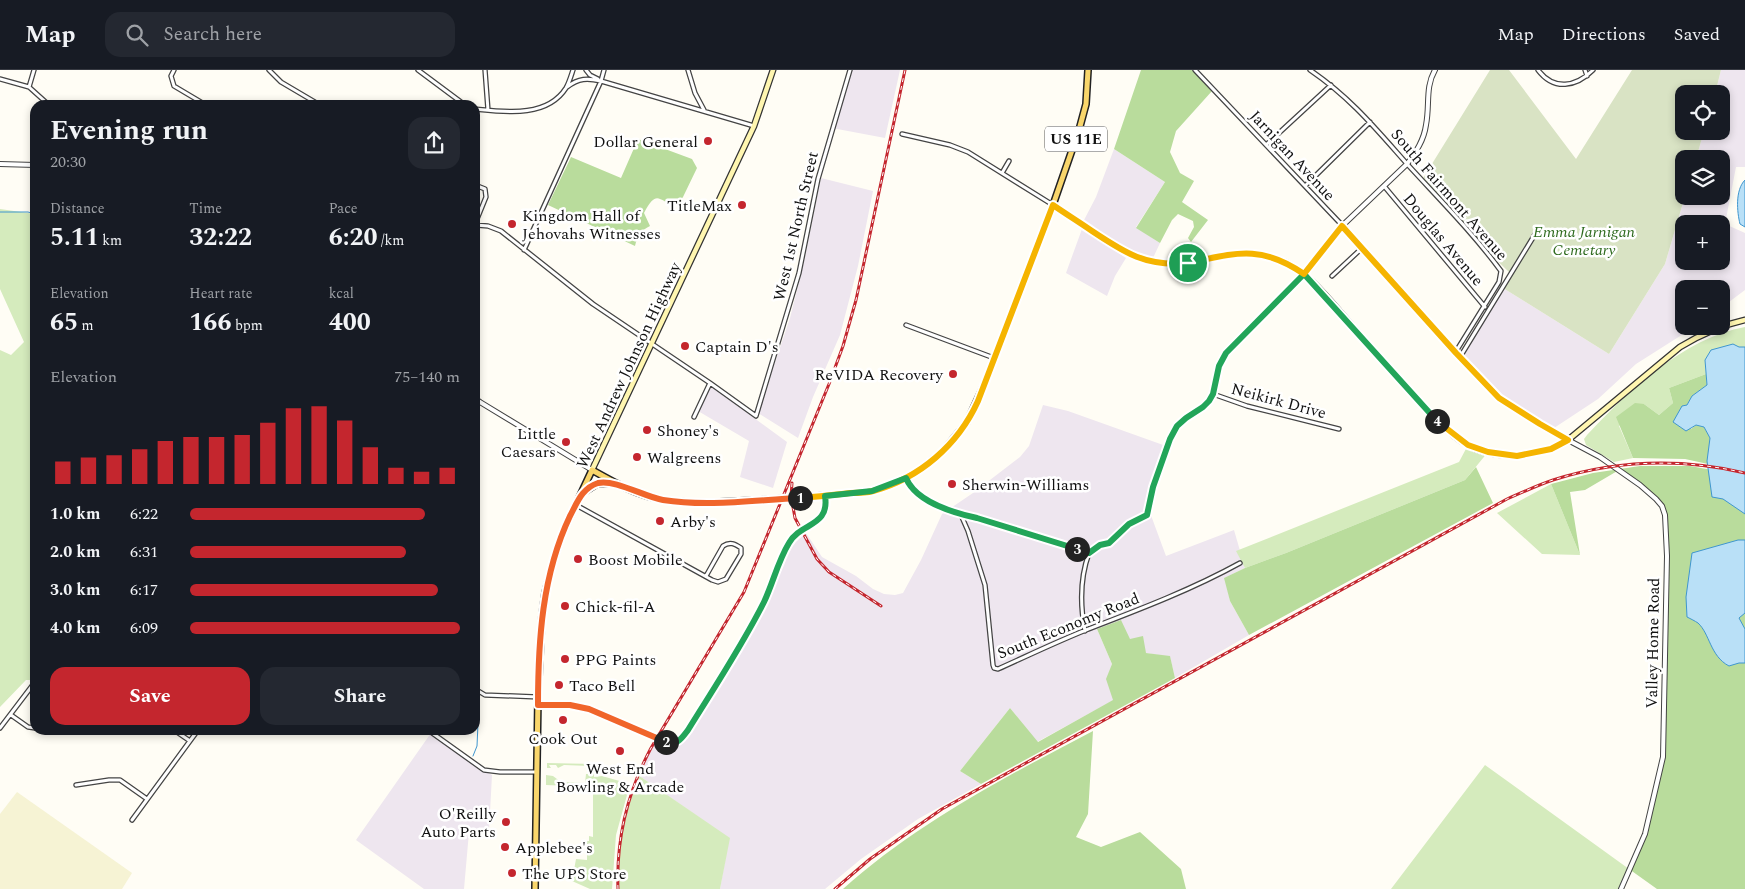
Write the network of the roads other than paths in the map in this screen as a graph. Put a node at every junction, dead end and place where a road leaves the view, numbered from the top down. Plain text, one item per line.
1 (34, 70) edge
2 (174, 70) edge
3 (270, 70) edge
4 (418, 70) edge
5 (486, 70) edge
6 (573, 70) edge
7 (586, 70) edge
8 (604, 70) edge
9 (688, 70) edge
10 (773, 70) edge
11 (850, 70) edge
12 (1088, 70) edge
13 (1195, 70) edge
14 (1310, 70) edge
15 (1435, 70) edge
16 (1538, 70) edge
17 (1585, 70) edge
18 (1594, 70) edge
19 (1587, 76) junction
20 (0, 78) edge
21 (600, 81) junction
22 (1331, 85) junction
23 (567, 87) junction
24 (29, 88) junction
25 (43, 100) edge
26 (198, 100) edge
27 (312, 100) edge
28 (458, 100) edge
29 (480, 109) edge
30 (488, 110) junction
31 (704, 111) junction
32 (1370, 122) junction
33 (754, 126) junction
34 (902, 134) dead end
35 (1267, 144) junction
36 (1009, 162) dead end
37 (0, 164) edge
38 (1407, 164) junction
39 (30, 165) edge
40 (1002, 173) junction
41 (1305, 186) junction
42 (1384, 186) junction
43 (480, 187) edge
44 (1053, 205) junction
45 (480, 212) edge
46 (480, 225) edge
47 (1342, 226) junction
48 (1536, 231) dead end
49 (1361, 249) junction
50 (524, 250) junction
51 (1304, 274) junction
52 (1332, 276) dead end
53 (1485, 307) junction
54 (1745, 320) edge
55 (906, 325) dead end
56 (651, 344) junction
57 (1456, 353) junction
58 (1460, 357) junction
59 (994, 358) junction
60 (710, 383) junction
61 (1213, 394) junction
62 (480, 402) edge
63 (694, 417) dead end
64 (1339, 429) dead end
65 (1568, 440) junction
66 (592, 470) junction
67 (906, 478) junction
68 (616, 483) junction
69 (580, 495) junction
70 (825, 496) junction
71 (576, 505) junction
72 (961, 514) junction
73 (1089, 553) junction
74 (1240, 563) dead end
75 (706, 576) junction
76 (1085, 631) junction
77 (30, 689) edge
78 (480, 692) edge
79 (538, 697) junction
80 (538, 705) junction
81 (11, 715) junction
82 (30, 727) edge
83 (0, 728) edge
84 (181, 735) edge
85 (194, 735) edge
86 (435, 735) edge
87 (190, 741) junction
88 (538, 772) junction
89 (76, 785) dead end
90 (147, 799) junction
91 (132, 820) dead end
92 (535, 889) edge
93 (1621, 889) edge

1 - 24 street
2 - 26 street
3 - 27 street
4 - 28 street
5 - 30 street
6 - 23 street
7 - 21 street
8 - 21 street
9 - 31 street
10 - 33 main road, West Andrew Johnson Highway
11 - 60 street, West 1st North Street
12 - 44 main road, US 11E
13 - 35 street, Jarnigan Avenue
14 - 22 street, South Fairmont Avenue
15 - 38 street
16 - 19 street
17 - 19 street
18 - 19 street
20 - 24 street
21 - 23 street
21 - 31 street
21 - 50 street
22 - 32 street, South Fairmont Avenue
22 - 35 street
23 - 30 street
24 - 25 street
29 - 30 street
31 - 33 street
32 - 38 street, South Fairmont Avenue
32 - 41 street
33 - 56 main road, West Andrew Johnson Highway
34 - 40 street
35 - 41 street, Jarnigan Avenue
36 - 40 street
37 - 39 street
38 - 42 street
38 - 53 street, South Fairmont Avenue
40 - 44 street
41 - 47 street, Jarnigan Avenue
42 - 47 street
42 - 53 street, Douglas Avenue
43 - 45 street
44 - 51 main road
44 - 59 main road, US 11E
46 - 50 street
47 - 49 street, Jarnigan Avenue
47 - 51 street
48 - 58 street
49 - 52 street
49 - 57 street, Jarnigan Avenue
50 - 56 street
51 - 61 street
51 - 65 main road
53 - 57 street, South Fairmont Avenue
54 - 65 main road
55 - 59 street
56 - 60 street
56 - 66 main road, West Andrew Johnson Highway
57 - 58 street, Jarnigan Avenue
58 - 65 street, Jarnigan Avenue
59 - 67 main road, US 11E
60 - 63 street
61 - 64 street, Neikirk Drive
61 - 73 street
62 - 66 street
65 - 93 street, Valley Home Road
66 - 68 main road, US 11E
66 - 69 main road, West Andrew Johnson Highway
67 - 70 main road, US 11E
67 - 72 street
68 - 69 main road
68 - 70 main road, US 11E, bridge
69 - 71 main road, West Andrew Johnson Highway
70 - 80 street
71 - 75 street
71 - 79 main road, West Andrew Johnson Highway
72 - 73 street
72 - 76 street, South Economy Road
73 - 76 street
74 - 76 street, South Economy Road
75 - 75 street
77 - 81 street
78 - 79 street
79 - 80 main road, West Andrew Johnson Highway
80 - 88 main road, West Andrew Johnson Highway
81 - 82 street
81 - 83 street
84 - 87 street
85 - 87 street
86 - 88 street
87 - 90 street
88 - 92 main road, West Andrew Johnson Highway
89 - 90 street
90 - 91 street

